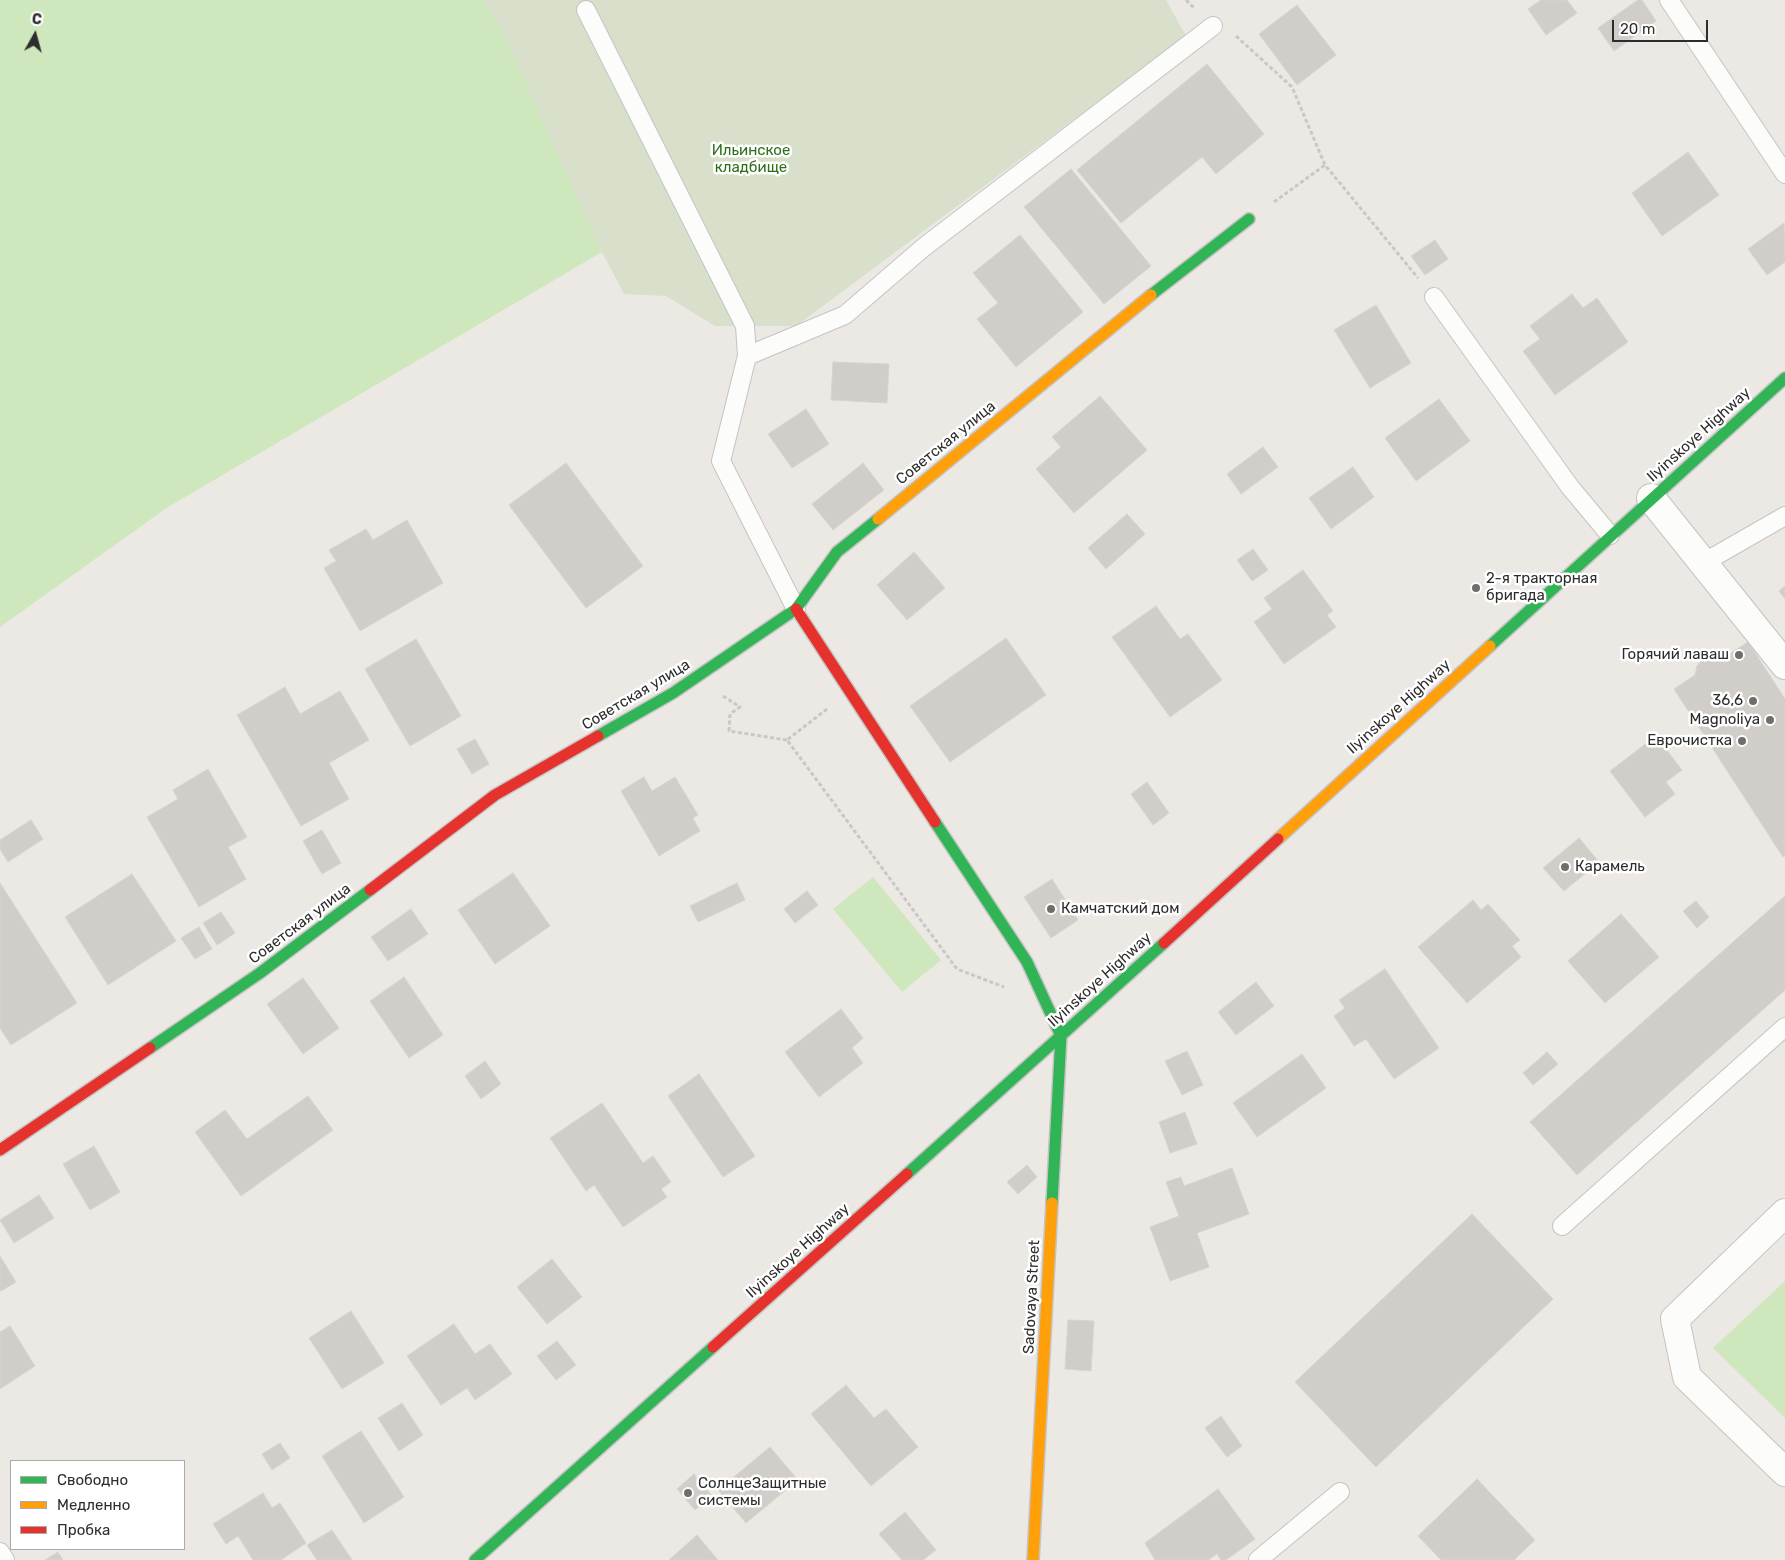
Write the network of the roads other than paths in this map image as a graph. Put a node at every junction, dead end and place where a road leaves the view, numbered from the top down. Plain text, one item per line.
1 (1670, 0) edge
2 (586, 10) dead end
3 (1213, 26) road end
4 (1785, 174) edge
5 (1249, 219) road end
6 (1434, 298) road end
7 (747, 356) junction
8 (1785, 378) edge
9 (1651, 498) junction
10 (1785, 516) edge
11 (1610, 535) junction
12 (1703, 563) junction
13 (796, 609) junction
14 (1785, 665) edge
15 (1785, 1027) edge
16 (1061, 1036) junction
17 (0, 1150) edge
18 (1785, 1213) edge
19 (1562, 1226) dead end
20 (1785, 1472) edge
21 (1340, 1492) dead end
22 (0, 1552) edge
23 (5, 1560) edge
24 (475, 1560) edge
25 (1034, 1560) edge
26 (1258, 1560) edge

1 - 4 lane
2 - 7 lane
3 - 7 lane
5 - 13 street, Советская улица
6 - 11 lane
7 - 13 lane
8 - 9 street, Ilyinskoye Highway
9 - 11 street, Ilyinskoye Highway
9 - 12 street
10 - 12 lane
11 - 16 street, Ilyinskoye Highway
12 - 14 street
13 - 16 street
13 - 17 street, Советская улица
15 - 19 lane
16 - 24 street, Ilyinskoye Highway
16 - 25 street, Sadovaya Street
18 - 20 street
21 - 26 lane
22 - 23 lane

